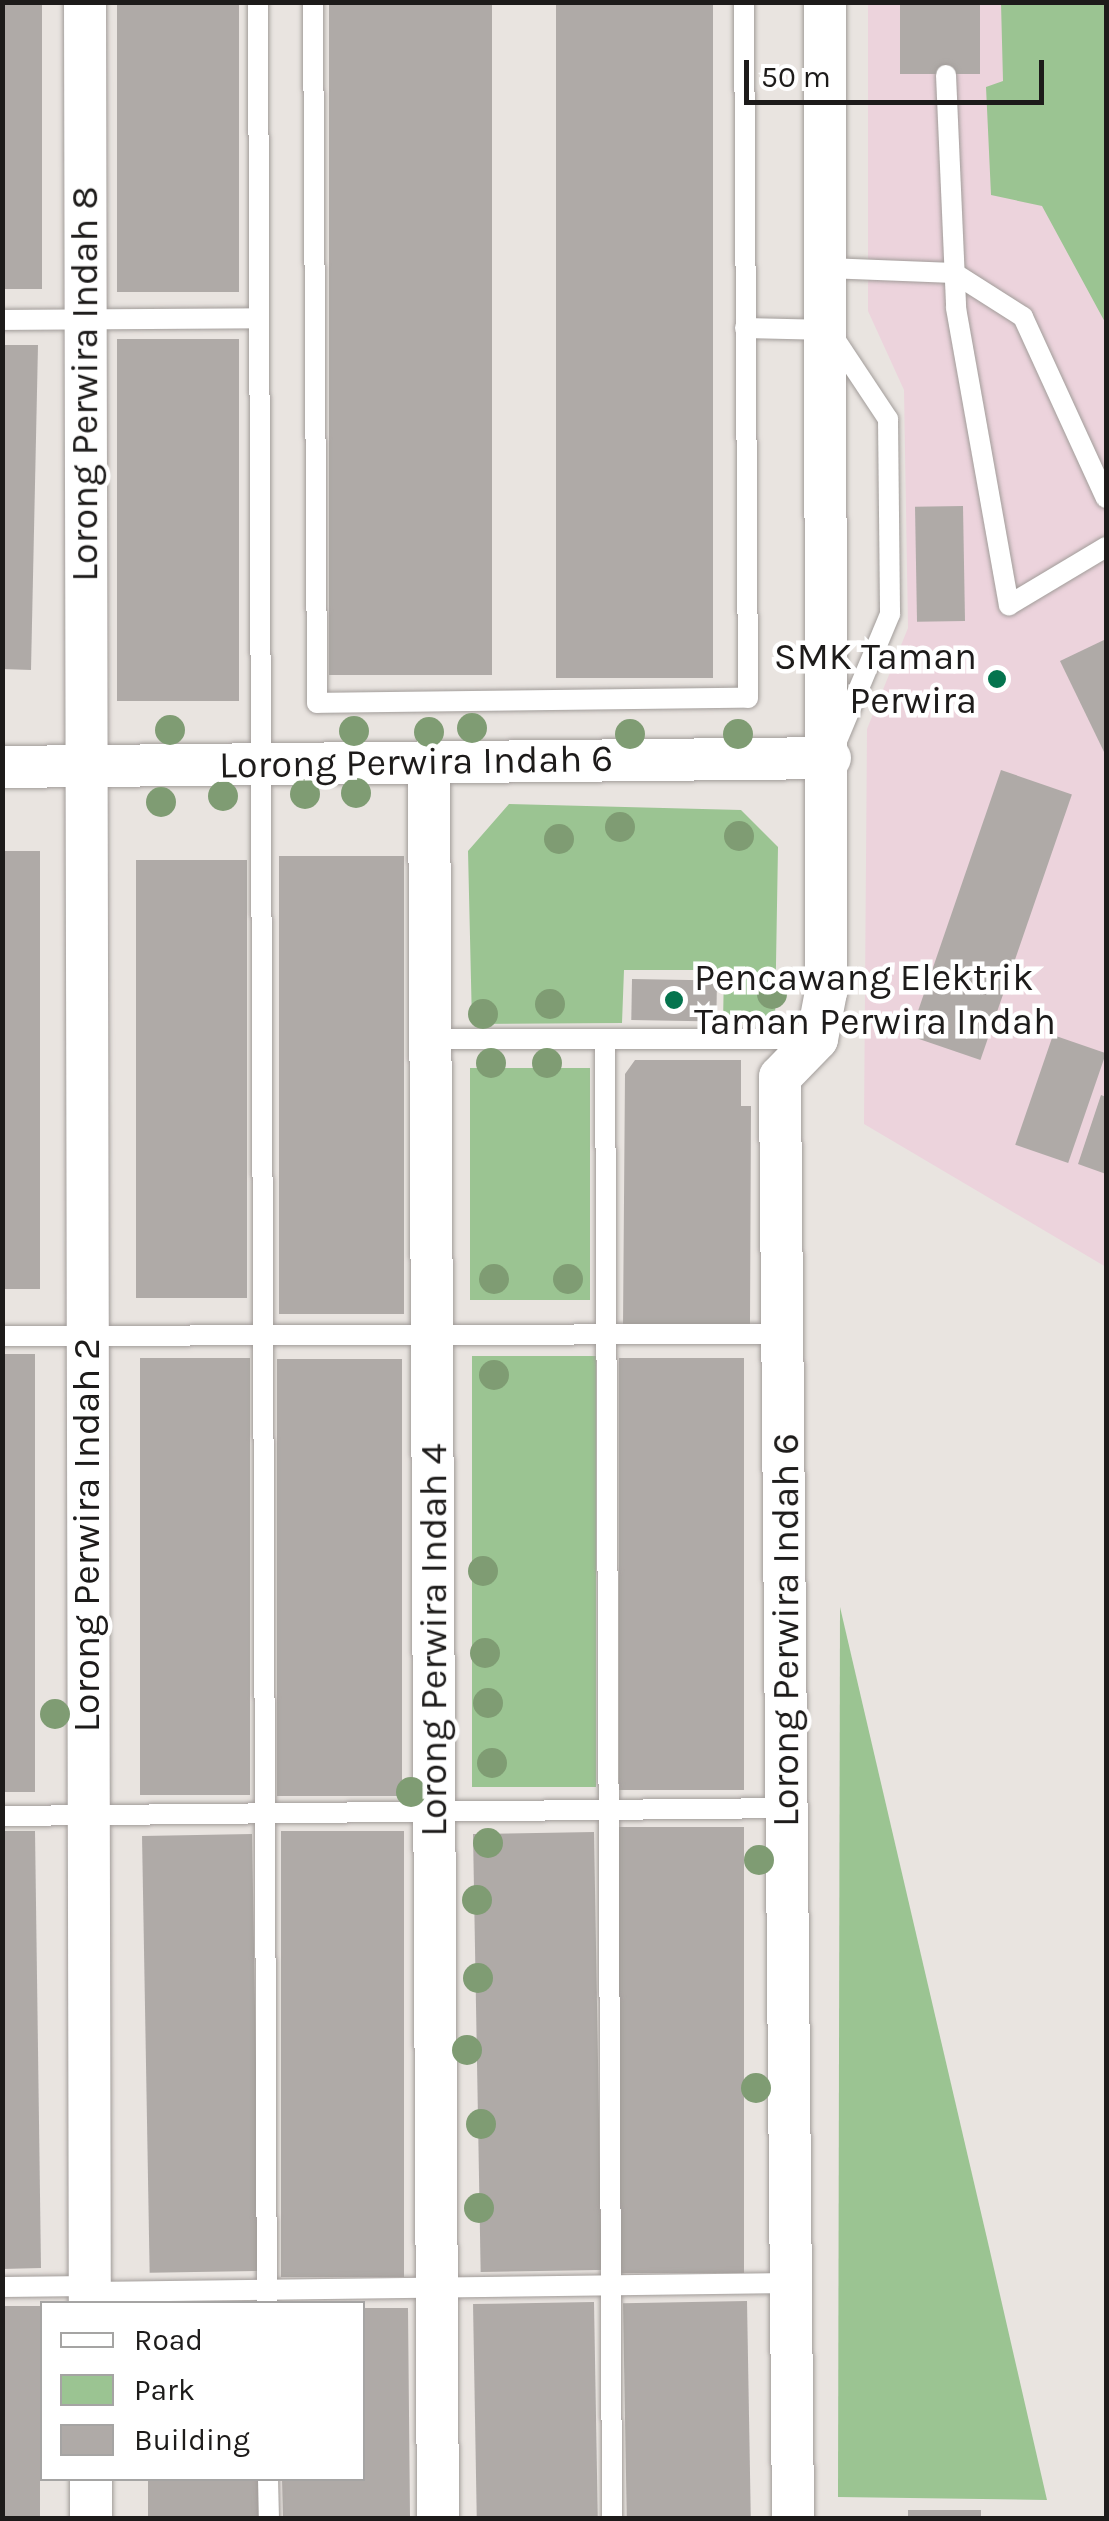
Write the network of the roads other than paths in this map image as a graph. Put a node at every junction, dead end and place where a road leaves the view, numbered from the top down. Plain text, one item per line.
1 (85, 2) edge
2 (258, 2) edge
3 (313, 2) edge
4 (744, 2) edge
5 (825, 2) edge
6 (946, 75) dead end
7 (827, 268) junction
8 (954, 273) junction
9 (256, 318) junction
10 (2, 320) edge
11 (86, 320) junction
12 (746, 328) junction
13 (829, 330) junction
14 (1106, 498) edge
15 (1106, 547) edge
16 (830, 758) junction
17 (429, 762) junction
18 (259, 764) junction
19 (83, 766) junction
20 (2, 767) edge
21 (431, 1039) junction
22 (605, 1039) junction
23 (817, 1039) junction
24 (606, 1334) junction
25 (784, 1334) junction
26 (262, 1335) junction
27 (432, 1335) junction
28 (2, 1336) edge
29 (86, 1336) junction
30 (788, 1808) junction
31 (609, 1810) junction
32 (434, 1812) junction
33 (265, 1814) junction
34 (88, 1815) junction
35 (2, 1816) edge
36 (792, 2283) junction
37 (611, 2286) junction
38 (2, 2287) edge
39 (437, 2288) junction
40 (90, 2294) edge
41 (267, 2297) edge
42 (91, 2481) edge
43 (268, 2481) edge
44 (91, 2518) edge
45 (268, 2518) edge
46 (438, 2518) edge
47 (612, 2518) edge
48 (793, 2518) edge

1 - 11 street, Lorong Perwira Indah 8
2 - 9 lane
3 - 12 lane
4 - 12 lane
5 - 7 street
6 - 8 lane
7 - 8 lane
7 - 13 street
8 - 14 lane
8 - 15 lane
9 - 11 lane
9 - 18 lane
10 - 11 lane
11 - 19 street, Lorong Perwira Indah 8
12 - 13 lane
13 - 16 street
13 - 16 lane
16 - 17 street, Lorong Perwira Indah 6
16 - 23 street
17 - 18 street, Lorong Perwira Indah 6
17 - 21 street, Lorong Perwira Indah 4
18 - 19 street, Lorong Perwira Indah 6
18 - 26 lane
19 - 20 street, Lorong Perwira Indah 6
19 - 29 street, Lorong Perwira Indah 2
21 - 22 lane
21 - 27 street, Lorong Perwira Indah 4
22 - 23 lane
22 - 24 lane
23 - 25 street, Lorong Perwira Indah 6
24 - 25 lane
24 - 27 lane
24 - 31 lane
25 - 30 street, Lorong Perwira Indah 6
26 - 27 lane
26 - 29 lane
26 - 33 lane
27 - 32 street, Lorong Perwira Indah 4
28 - 29 lane
29 - 34 street, Lorong Perwira Indah 2
30 - 31 lane
30 - 36 street, Lorong Perwira Indah 6
31 - 32 lane
31 - 37 lane
32 - 33 lane
32 - 39 street, Lorong Perwira Indah 4
33 - 34 lane
33 - 41 lane
34 - 35 lane
34 - 40 street, Lorong Perwira Indah 2
36 - 37 lane
36 - 48 street, Lorong Perwira Indah 6
37 - 39 lane
37 - 47 lane
38 - 40 lane
39 - 41 lane
39 - 46 street, Lorong Perwira Indah 4
40 - 41 lane
42 - 44 street
43 - 45 lane

